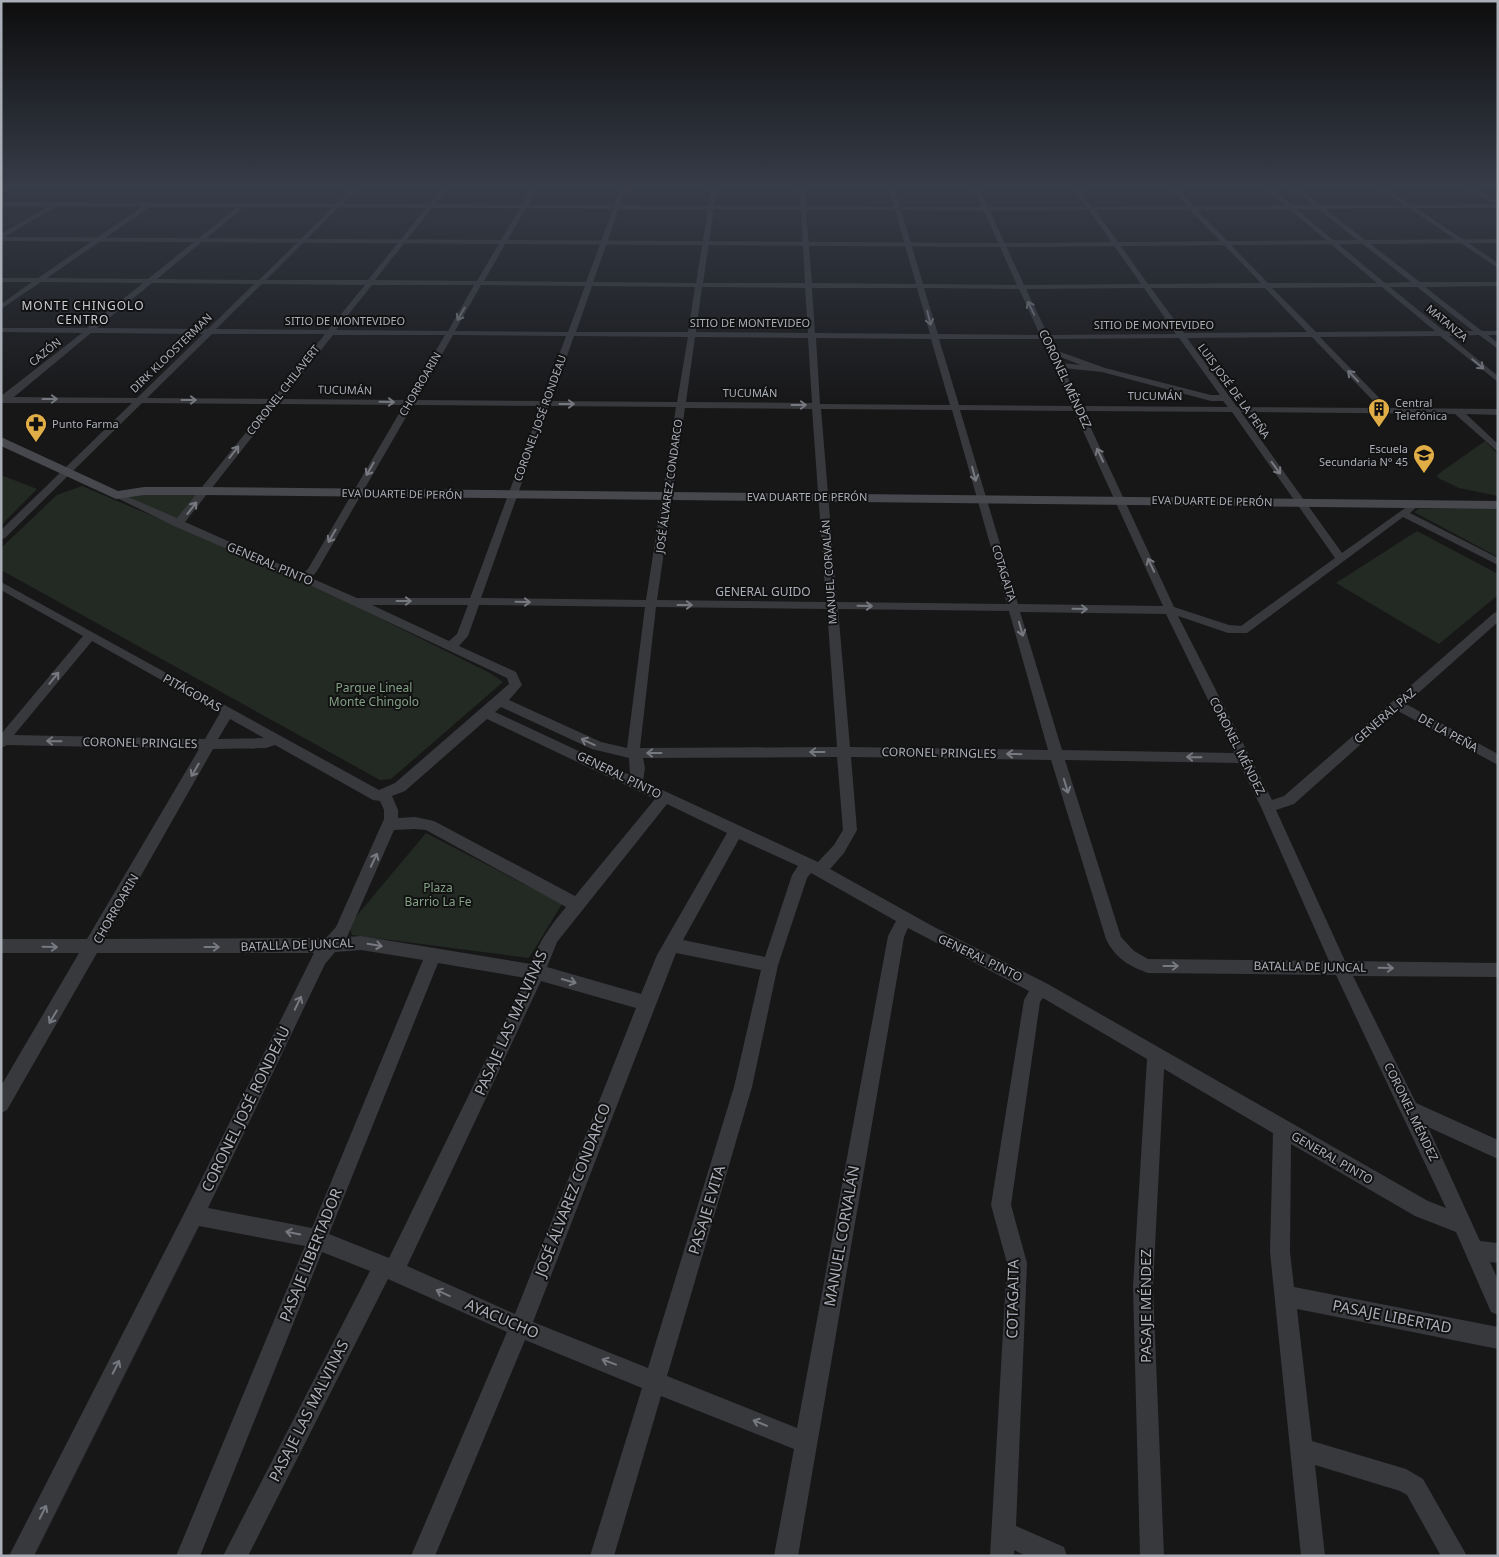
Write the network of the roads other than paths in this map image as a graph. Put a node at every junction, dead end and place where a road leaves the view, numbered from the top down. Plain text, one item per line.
1 (70, 260) edge
2 (176, 260) edge
3 (283, 260) edge
4 (387, 260) edge
5 (493, 260) edge
6 (598, 260) edge
7 (703, 260) edge
8 (808, 260) edge
9 (913, 260) edge
10 (1009, 260) edge
11 (1127, 260) edge
12 (1241, 260) edge
13 (1353, 260) edge
14 (1387, 260) edge
15 (1, 280) edge
16 (40, 280) junction
17 (150, 281) junction
18 (261, 282) junction
19 (368, 283) junction
20 (479, 283) junction
21 (589, 284) junction
22 (1418, 284) junction
23 (1498, 284) edge
24 (698, 285) junction
25 (1265, 285) junction
26 (1382, 285) junction
27 (810, 286) junction
28 (1146, 286) junction
29 (921, 287) junction
30 (1021, 287) junction
31 (1, 307) edge
32 (1, 330) edge
33 (89, 330) junction
34 (211, 331) junction
35 (330, 332) junction
36 (450, 332) junction
37 (1481, 333) junction
38 (1498, 333) edge
39 (570, 334) junction
40 (691, 334) junction
41 (1442, 334) junction
42 (813, 335) junction
43 (1314, 335) junction
44 (933, 336) junction
45 (1181, 336) junction
46 (1046, 337) junction
47 (1498, 347) edge
48 (1053, 352) junction
49 (1059, 365) junction
50 (1102, 370) junction
51 (1498, 380) edge
52 (1221, 398) junction
53 (3, 400) edge
54 (140, 400) junction
55 (274, 401) junction
56 (410, 402) junction
57 (545, 404) junction
58 (681, 404) junction
59 (816, 405) junction
60 (956, 406) junction
61 (1078, 407) junction
62 (1213, 408) junction
63 (1232, 408) junction
64 (1387, 410) junction
65 (1458, 412) junction
66 (1498, 412) edge
67 (1, 441) edge
68 (1494, 441) edge
69 (1498, 449) edge
70 (67, 472) junction
71 (205, 491) junction
72 (356, 493) junction
73 (116, 495) junction
74 (512, 495) junction
75 (668, 496) junction
76 (824, 498) junction
77 (981, 499) junction
78 (1120, 499) junction
79 (1300, 502) junction
80 (1415, 504) junction
81 (1498, 505) edge
82 (1403, 513) junction
83 (178, 524) junction
84 (1, 536) edge
85 (1341, 559) junction
86 (1498, 562) edge
87 (304, 578) junction
88 (1, 585) edge
89 (14, 592) junction
90 (1, 594) edge
91 (474, 601) junction
92 (355, 602) junction
93 (651, 605) junction
94 (831, 606) junction
95 (1014, 608) junction
96 (1172, 610) junction
97 (1498, 616) edge
98 (91, 636) junction
99 (451, 646) junction
100 (500, 701) junction
101 (1398, 705) junction
102 (227, 712) junction
103 (485, 713) junction
104 (277, 739) junction
105 (2, 741) edge
106 (210, 744) junction
107 (843, 752) junction
108 (635, 753) junction
109 (1056, 754) junction
110 (1243, 758) junction
111 (1498, 760) edge
112 (636, 784) junction
113 (385, 795) junction
114 (665, 797) junction
115 (1268, 807) junction
116 (390, 824) junction
117 (736, 831) junction
118 (847, 837) joint
119 (814, 867) junction
120 (575, 904) junction
121 (905, 919) junction
122 (672, 944) junction
123 (331, 945) junction
124 (1, 946) edge
125 (94, 947) junction
126 (434, 954) junction
127 (1125, 955) joint
128 (770, 965) junction
129 (1340, 967) junction
130 (1498, 970) edge
131 (537, 972) junction
132 (1040, 988) junction
133 (645, 1003) junction
134 (1156, 1056) junction
135 (1, 1104) edge
136 (1409, 1109) junction
137 (1282, 1129) junction
138 (1498, 1150) edge
139 (194, 1215) junction
140 (1463, 1224) junction
141 (317, 1240) junction
142 (1474, 1250) junction
143 (1498, 1253) edge
144 (388, 1268) junction
145 (1286, 1296) junction
146 (1498, 1305) edge
147 (520, 1327) junction
148 (1498, 1338) edge
149 (656, 1380) junction
150 (805, 1442) junction
151 (1302, 1450) junction
152 (1003, 1544) edge
153 (21, 1556) edge
154 (188, 1556) edge
155 (235, 1556) edge
156 (423, 1556) edge
157 (602, 1556) edge
158 (786, 1556) edge
159 (1055, 1556) edge
160 (1152, 1556) edge
161 (1313, 1556) edge
162 (1454, 1556) edge

1 - 16 street
2 - 17 street, CAZÓN
3 - 18 street, DIRK KLOOSTERMAN
4 - 19 street, CORONEL CHILAVERT
5 - 20 street, CHORROARIN
6 - 21 street, CORONEL JOSÉ RONDEAU
7 - 24 street, JOSÉ ÁLVAREZ CONDARCO
8 - 27 street, MANUEL CORVALÁN
9 - 29 street, COTAGAITA
10 - 30 street, CORONEL MÉNDEZ
11 - 28 street, LUIS JOSÉ DE LA PEÑA
12 - 25 street
13 - 26 street, MATANZA
14 - 22 street
15 - 16 street
16 - 17 street
16 - 31 street
17 - 18 street
17 - 33 street, CAZÓN
18 - 19 street
18 - 34 street, DIRK KLOOSTERMAN
19 - 20 street
19 - 35 street, CORONEL CHILAVERT
20 - 21 street
20 -> 36 street, CHORROARIN
21 - 24 street
21 - 39 street, CORONEL JOSÉ RONDEAU
22 - 23 street
22 - 26 street
22 - 37 street
24 - 27 street
24 - 40 street, JOSÉ ÁLVAREZ CONDARCO
25 - 26 street
25 - 28 street
25 - 43 street
26 - 41 street, MATANZA
27 - 29 street
27 - 42 street, MANUEL CORVALÁN
28 - 30 street
28 - 45 street, LUIS JOSÉ DE LA PEÑA
29 - 30 street
29 -> 44 street, COTAGAITA
46 -> 30 street, CORONEL MÉNDEZ
32 - 33 street, SITIO DE MONTEVIDEO
33 - 34 street, SITIO DE MONTEVIDEO
33 - 53 street, CAZÓN
34 - 35 street, SITIO DE MONTEVIDEO
34 - 54 street, DIRK KLOOSTERMAN
35 - 36 street, SITIO DE MONTEVIDEO
35 - 55 street, CORONEL CHILAVERT
36 - 39 street, SITIO DE MONTEVIDEO
36 - 56 street, CHORROARIN
37 - 38 street, SITIO DE MONTEVIDEO
37 - 41 street, SITIO DE MONTEVIDEO
37 - 47 street
39 - 40 street, SITIO DE MONTEVIDEO
39 - 57 street, CORONEL JOSÉ RONDEAU
40 - 42 street, SITIO DE MONTEVIDEO
40 - 58 street, JOSÉ ÁLVAREZ CONDARCO
41 - 43 street, SITIO DE MONTEVIDEO
41 -> 51 street, MATANZA
42 - 44 street, SITIO DE MONTEVIDEO
42 - 59 street, MANUEL CORVALÁN
43 - 45 street, SITIO DE MONTEVIDEO
64 -> 43 street
44 - 46 street, SITIO DE MONTEVIDEO
44 - 60 street, COTAGAITA
45 - 46 street, SITIO DE MONTEVIDEO
45 - 52 street, LUIS JOSÉ DE LA PEÑA
46 - 48 street, CORONEL MÉNDEZ
48 - 49 street, CORONEL MÉNDEZ
48 - 50 street
49 - 50 street
49 - 61 street, CORONEL MÉNDEZ
50 - 52 street
52 - 62 street
52 - 63 street, LUIS JOSÉ DE LA PEÑA
53 -> 54 street, TUCUMÁN
54 -> 55 street, TUCUMÁN
54 - 70 street, DIRK KLOOSTERMAN
55 -> 56 street, TUCUMÁN
71 -> 55 street, CORONEL CHILAVERT
56 - 57 street, TUCUMÁN
56 -> 72 street, CHORROARIN
57 -> 58 street, TUCUMÁN
57 - 74 street, CORONEL JOSÉ RONDEAU
58 -> 59 street, TUCUMÁN
58 - 75 street, JOSÉ ÁLVAREZ CONDARCO
59 - 60 street, TUCUMÁN
59 - 76 street, MANUEL CORVALÁN
60 - 61 street, TUCUMÁN
60 -> 77 street, COTAGAITA
61 - 62 street, TUCUMÁN
78 -> 61 street, CORONEL MÉNDEZ
62 - 63 street, TUCUMÁN
63 - 64 street, TUCUMÁN
63 -> 79 street, LUIS JOSÉ DE LA PEÑA
64 - 65 street, TUCUMÁN
65 - 66 street, TUCUMÁN
65 - 68 street
67 - 70 main road, GENERAL PINTO
68 - 69 street
70 - 73 main road, GENERAL PINTO
70 - 84 street, DIRK KLOOSTERMAN
71 - 72 main road, EVA DUARTE DE PERÓN
71 - 73 main road, EVA DUARTE DE PERÓN
83 -> 71 street, CORONEL CHILAVERT
72 - 74 main road, EVA DUARTE DE PERÓN
72 -> 87 street, CHORROARIN
73 - 83 street, GENERAL PINTO
74 - 75 main road, EVA DUARTE DE PERÓN
74 - 91 street, CORONEL JOSÉ RONDEAU
75 - 76 main road, EVA DUARTE DE PERÓN
75 - 93 street, JOSÉ ÁLVAREZ CONDARCO
76 - 77 main road, EVA DUARTE DE PERÓN
76 - 94 street, MANUEL CORVALÁN
77 - 78 main road, EVA DUARTE DE PERÓN
77 - 95 street, COTAGAITA
78 - 79 main road, EVA DUARTE DE PERÓN
96 -> 78 street, CORONEL MÉNDEZ
79 - 80 main road, EVA DUARTE DE PERÓN
79 - 85 street, LUIS JOSÉ DE LA PEÑA
80 - 81 main road, EVA DUARTE DE PERÓN
80 - 82 street
82 - 85 street
82 - 86 street
83 - 87 street, GENERAL PINTO
85 - 96 street
87 - 92 street, GENERAL PINTO
88 - 89 street, PITÁGORAS
89 - 90 street
89 - 98 street, PITÁGORAS
92 -> 91 street, GENERAL GUIDO
91 -> 93 street, GENERAL GUIDO
91 - 99 street, CORONEL JOSÉ RONDEAU
92 - 99 street, GENERAL PINTO
93 -> 94 street, GENERAL GUIDO
93 - 108 street, JOSÉ ÁLVAREZ CONDARCO
94 -> 95 street, GENERAL GUIDO
94 - 107 street, MANUEL CORVALÁN
95 -> 96 street, GENERAL GUIDO
95 -> 109 street, COTAGAITA
96 - 110 street, CORONEL MÉNDEZ
97 - 101 street, GENERAL PAZ
98 - 102 street, PITÁGORAS
105 -> 98 street
99 - 100 street, GENERAL PINTO
100 - 103 street
108 -> 100 street, GENERAL PINTO
101 - 111 street, DE LA PEÑA
101 - 115 street, GENERAL PAZ
102 - 104 street, PITÁGORAS
102 - 106 street, CHORROARIN
103 - 112 street, GENERAL PINTO
103 - 113 street
104 - 106 street, CORONEL PRINGLES
104 - 113 street, PITÁGORAS
106 -> 105 street, CORONEL PRINGLES
106 -> 125 street, CHORROARIN
107 -> 108 street, CORONEL PRINGLES
109 -> 107 street, CORONEL PRINGLES
107 - 118 street, MANUEL CORVALÁN
108 - 112 street, JOSÉ ÁLVAREZ CONDARCO
110 -> 109 street, CORONEL PRINGLES
109 -> 127 street, COTAGAITA
110 - 115 street, CORONEL MÉNDEZ
112 - 114 street, GENERAL PINTO
113 - 116 street
114 - 117 street, GENERAL PINTO
114 - 120 street, PASAJE LAS MALVINAS
115 - 129 street, CORONEL MÉNDEZ
116 - 120 street
123 -> 116 street, CORONEL JOSÉ RONDEAU
117 - 119 street, GENERAL PINTO
117 - 122 street, JOSÉ ÁLVAREZ CONDARCO
118 - 119 street, PASAJE EVITA
119 - 121 street, GENERAL PINTO
119 - 128 street, PASAJE EVITA
120 - 131 street, PASAJE LAS MALVINAS
121 - 132 street, GENERAL PINTO
121 - 150 street, MANUEL CORVALÁN
122 - 128 street
122 - 133 street, JOSÉ ÁLVAREZ CONDARCO
125 -> 123 street, BATALLA DE JUNCAL
123 -> 126 street, BATALLA DE JUNCAL
139 -> 123 street, CORONEL JOSÉ RONDEAU
124 -> 125 street, BATALLA DE JUNCAL
125 -> 135 street, CHORROARIN
126 - 131 street, BATALLA DE JUNCAL
126 - 141 street, PASAJE LIBERTADOR
127 -> 129 street, BATALLA DE JUNCAL
128 - 149 street, PASAJE EVITA
129 -> 130 street, BATALLA DE JUNCAL
129 - 136 street, CORONEL MÉNDEZ
131 -> 133 street, BATALLA DE JUNCAL
131 - 144 street, PASAJE LAS MALVINAS
132 - 134 street, GENERAL PINTO
132 - 152 street, COTAGAITA
133 - 147 street, JOSÉ ÁLVAREZ CONDARCO
134 - 137 street, GENERAL PINTO
134 - 160 street, PASAJE MÉNDEZ
136 - 138 street
136 - 140 street, CORONEL MÉNDEZ
137 - 140 street, GENERAL PINTO
137 - 145 street
141 -> 139 street, AYACUCHO
153 -> 139 street, CORONEL JOSÉ RONDEAU
140 - 142 street, CORONEL MÉNDEZ
141 - 144 street, AYACUCHO
141 - 154 street, PASAJE LIBERTADOR
142 - 143 street
142 - 146 street, CORONEL MÉNDEZ
147 -> 144 street, AYACUCHO
144 - 155 street, PASAJE LAS MALVINAS
145 - 148 street, PASAJE LIBERTAD
145 - 151 street
149 -> 147 street, AYACUCHO
147 - 156 street, JOSÉ ÁLVAREZ CONDARCO
150 -> 149 street, AYACUCHO
149 - 157 street, PASAJE EVITA
150 - 158 street, MANUEL CORVALÁN
151 - 161 street
151 - 162 street
152 - 159 street

